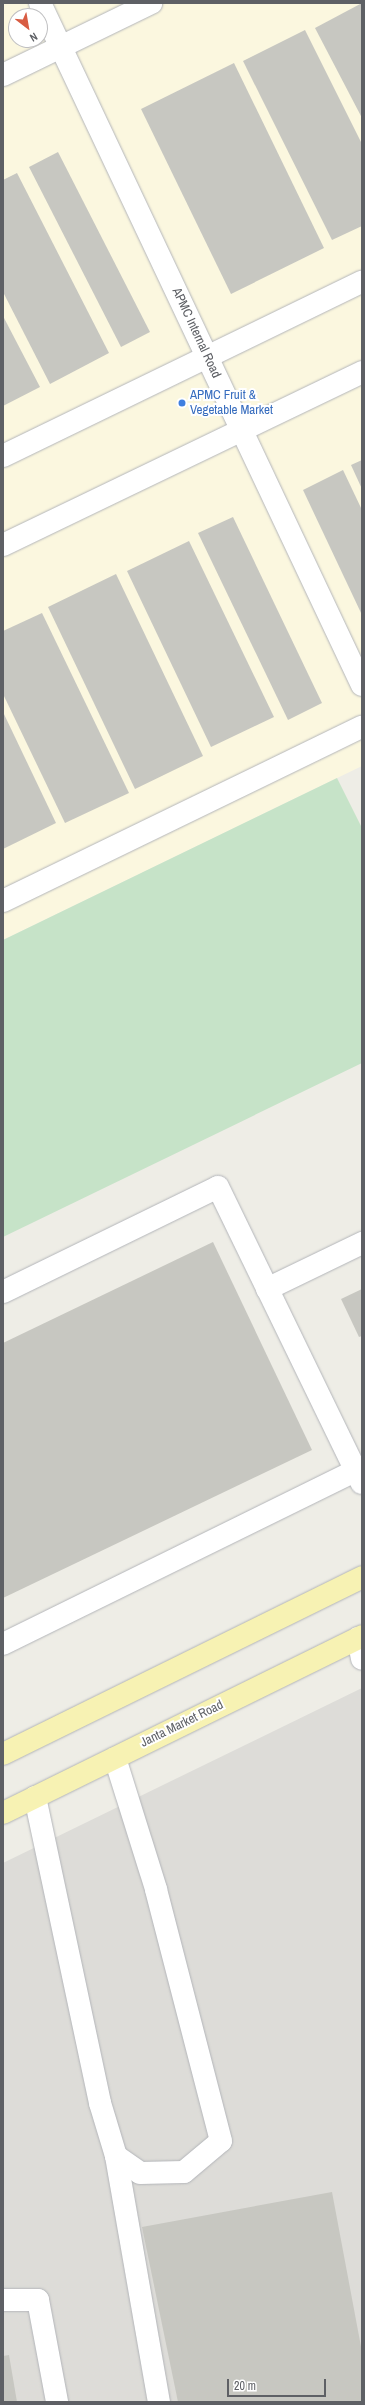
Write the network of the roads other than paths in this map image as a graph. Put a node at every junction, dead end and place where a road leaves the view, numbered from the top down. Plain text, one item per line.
1 (40, 3) edge
2 (151, 3) edge
3 (60, 47) junction
4 (3, 75) edge
5 (362, 282) edge
6 (207, 357) junction
7 (362, 372) edge
8 (242, 430) junction
9 (3, 456) edge
10 (3, 546) edge
11 (362, 685) edge
12 (362, 727) edge
13 (3, 901) edge
14 (362, 1243) edge
15 (267, 1289) junction
16 (3, 1292) edge
17 (359, 1477) edge
18 (362, 1577) edge
19 (360, 1637) edge
20 (3, 1644) edge
21 (362, 1660) edge
22 (3, 1754) edge
23 (115, 1758) junction
24 (35, 1797) junction
25 (3, 1813) edge
26 (116, 2156) junction
27 (3, 2300) edge
28 (58, 2402) edge
29 (159, 2402) edge

1 - 3 lane, APMC Internal Road
2 - 3 lane
3 - 4 lane
3 - 6 lane, APMC Internal Road
5 - 6 lane
6 - 8 lane, APMC Internal Road
6 - 9 lane
7 - 8 lane
8 - 10 lane
8 - 11 lane, APMC Internal Road
12 - 13 lane
14 - 15 lane
15 - 16 lane
15 - 17 lane
17 - 20 lane
18 - 22 main road
19 - 21 lane
19 - 23 main road, Janta Market Road
23 - 24 main road, Janta Market Road
23 - 26 lane
24 - 25 main road, Janta Market Road
24 - 26 lane
26 - 29 lane
27 - 28 lane

